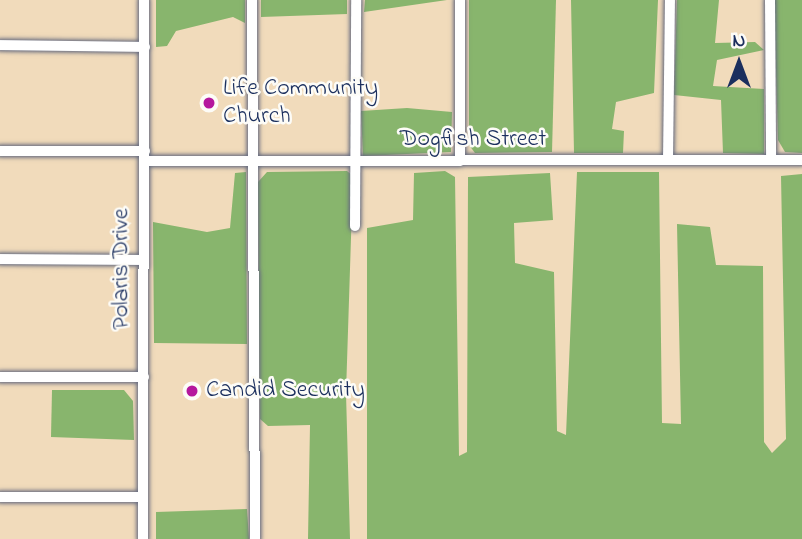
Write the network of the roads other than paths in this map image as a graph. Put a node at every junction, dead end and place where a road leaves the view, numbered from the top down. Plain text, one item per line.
1 (145, 0) edge
2 (252, 0) edge
3 (356, 0) edge
4 (460, 0) edge
5 (670, 0) edge
6 (770, 0) edge
7 (0, 45) edge
8 (145, 47) junction
9 (0, 150) edge
10 (145, 156) junction
11 (668, 160) junction
12 (771, 160) junction
13 (802, 160) edge
14 (355, 161) junction
15 (460, 161) junction
16 (254, 162) junction
17 (355, 226) dead end
18 (0, 259) edge
19 (142, 260) junction
20 (0, 377) edge
21 (144, 377) junction
22 (0, 497) edge
23 (143, 497) junction
24 (143, 539) edge
25 (255, 539) edge

1 - 8 street, Polaris Drive
2 - 16 street
3 - 14 street
4 - 15 street
5 - 11 street
6 - 12 street
7 - 8 street
8 - 10 street, Polaris Drive
9 - 10 street, Dogfish Street
10 - 16 street, Dogfish Street
10 - 19 street, Polaris Drive
11 - 12 street, Dogfish Street
11 - 15 street, Dogfish Street
12 - 13 street, Dogfish Street
14 - 15 street, Dogfish Street
14 - 16 street, Dogfish Street
14 - 17 street
16 - 25 street
18 - 19 street
19 - 21 street, Polaris Drive
20 - 21 street
21 - 23 street, Polaris Drive
22 - 23 street
23 - 24 street, Polaris Drive

